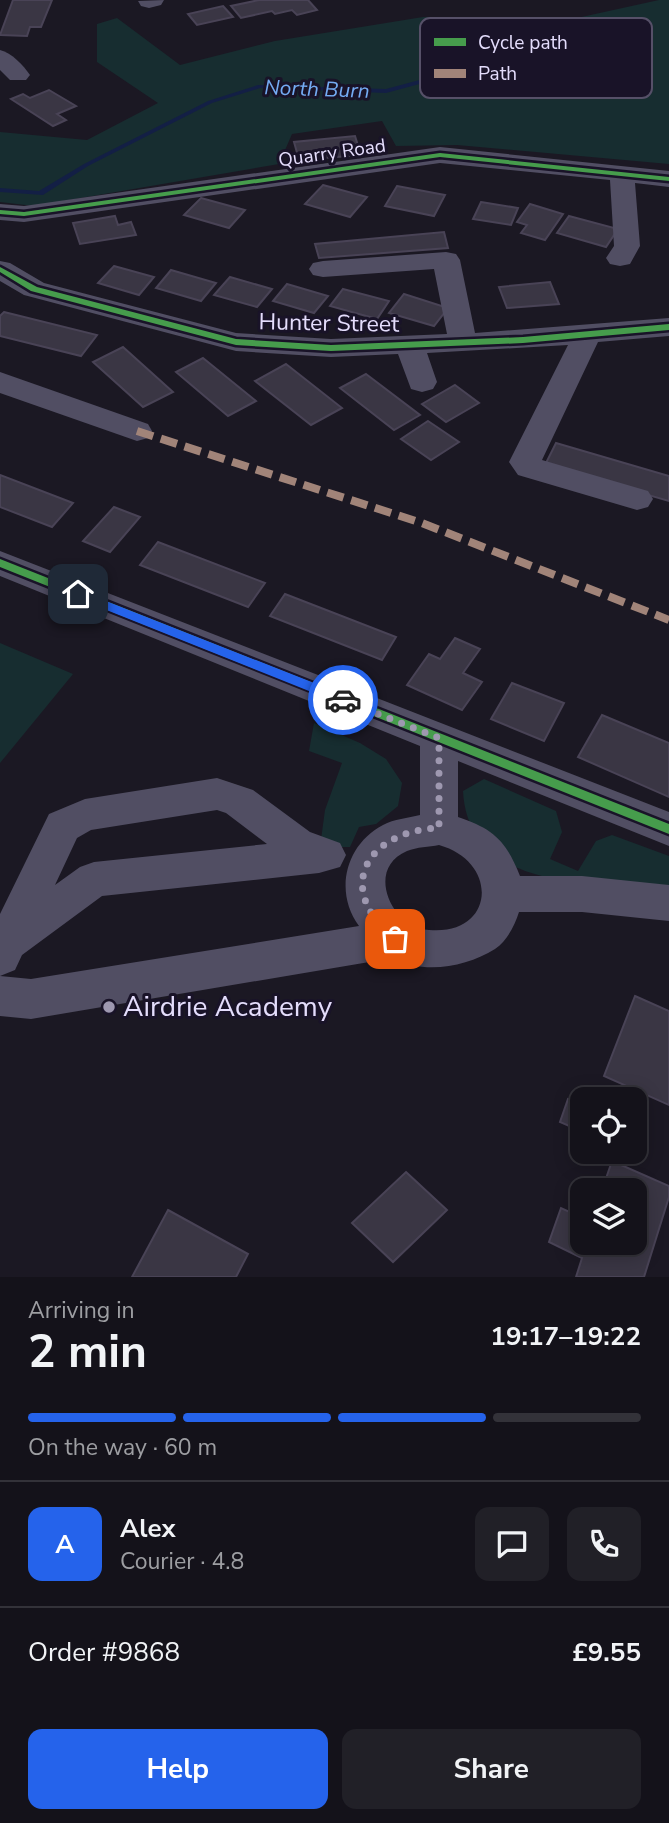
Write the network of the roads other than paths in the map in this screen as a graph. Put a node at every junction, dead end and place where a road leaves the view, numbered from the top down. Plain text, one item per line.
1 (0, 57) edge
2 (18, 75) dead end
3 (622, 174) junction
4 (669, 178) edge
5 (0, 212) edge
6 (620, 258) dead end
7 (0, 269) edge
8 (323, 269) dead end
9 (669, 327) edge
10 (589, 334) junction
11 (463, 343) junction
12 (410, 345) junction
13 (0, 382) edge
14 (422, 382) dead end
15 (137, 431) dead end
16 (637, 499) dead end
17 (0, 563) edge
18 (439, 738) junction
19 (439, 828) junction
20 (669, 829) edge
21 (378, 849) junction
22 (319, 856) junction
23 (503, 894) junction
24 (669, 903) edge
25 (395, 939) junction
26 (3, 950) edge
27 (0, 996) edge

1 - 2 street
3 - 4 street, Quarry Road
3 - 5 street, Quarry Road
3 - 6 street
7 - 12 street, Hunter Street
8 - 11 street
9 - 10 street, Hunter Street
10 - 11 street, Hunter Street
10 - 16 street
11 - 12 street, Hunter Street
12 - 14 street
13 - 15 street
17 - 18 street
18 - 19 street
18 - 20 street
19 - 21 street
19 - 23 street
21 - 22 street
21 - 25 street
22 - 26 street
22 - 26 street
23 - 24 street
23 - 25 street
25 - 27 street

